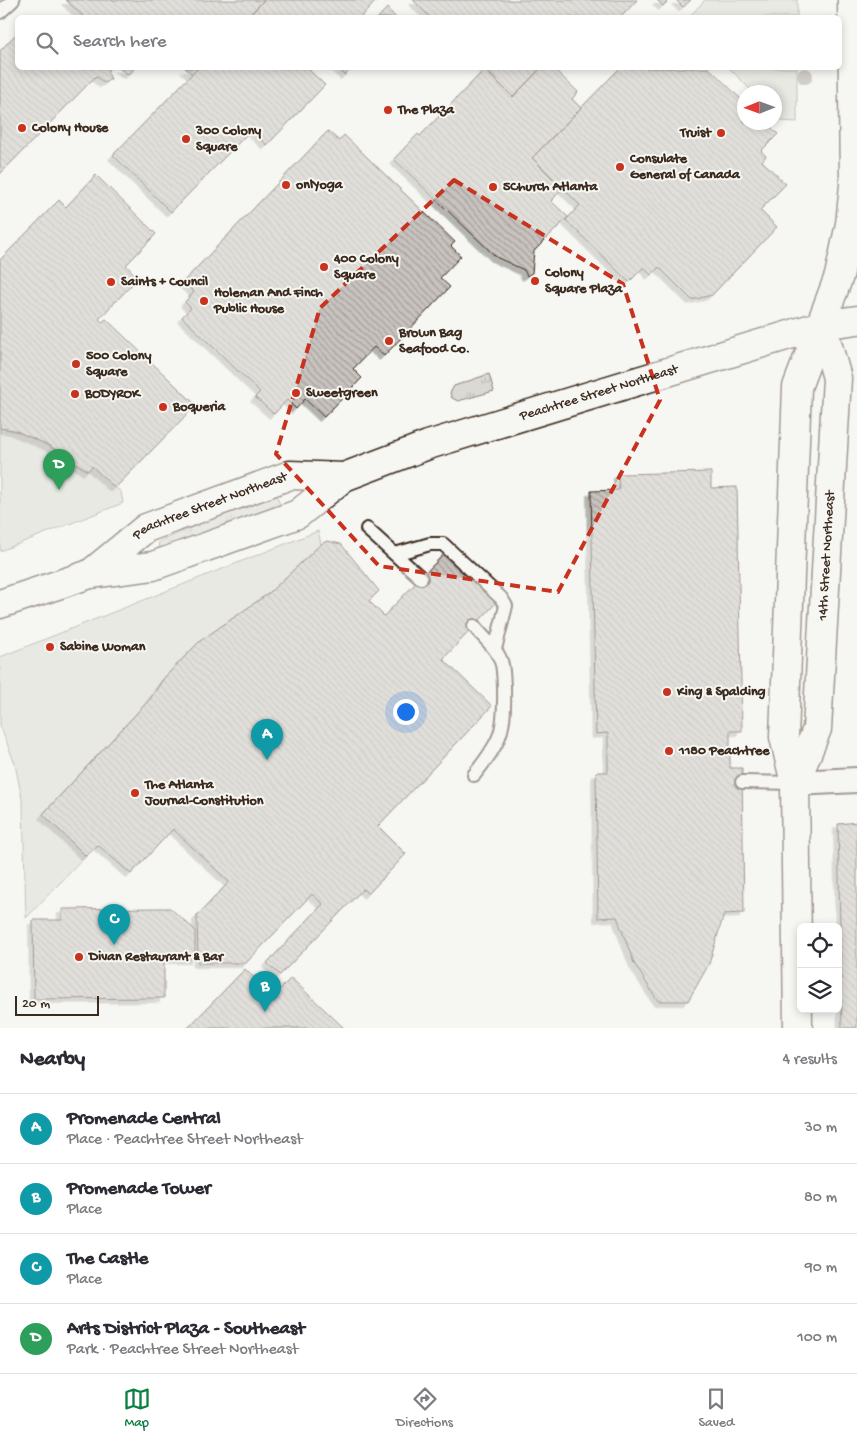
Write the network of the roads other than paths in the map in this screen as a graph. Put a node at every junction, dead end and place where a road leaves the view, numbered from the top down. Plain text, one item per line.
1 (13, 0) edge
2 (852, 0) edge
3 (0, 12) edge
4 (857, 320) edge
5 (822, 325) junction
6 (344, 476) junction
7 (367, 529) dead end
8 (395, 554) junction
9 (90, 574) junction
10 (421, 578) dead end
11 (0, 604) edge
12 (474, 626) dead end
13 (495, 649) junction
14 (474, 775) dead end
15 (857, 780) edge
16 (742, 782) dead end
17 (795, 783) junction
18 (798, 1028) edge

1 - 3 lane
2 - 5 main road, 14th Street Northeast
4 - 5 main road, Peachtree Street Northeast
5 - 6 main road, Peachtree Street Northeast
5 - 17 main road, 14th Street Northeast
5 - 17 main road, 14th Street Northeast
6 - 9 main road, Peachtree Street Northeast
6 - 9 main road, Peachtree Street Northeast
7 - 8 lane
8 - 10 lane
8 - 13 lane
9 - 11 main road, Peachtree Street Northeast
12 - 13 lane
13 - 14 lane
15 - 17 street
16 - 17 lane
17 - 18 main road, 14th Street Northeast

